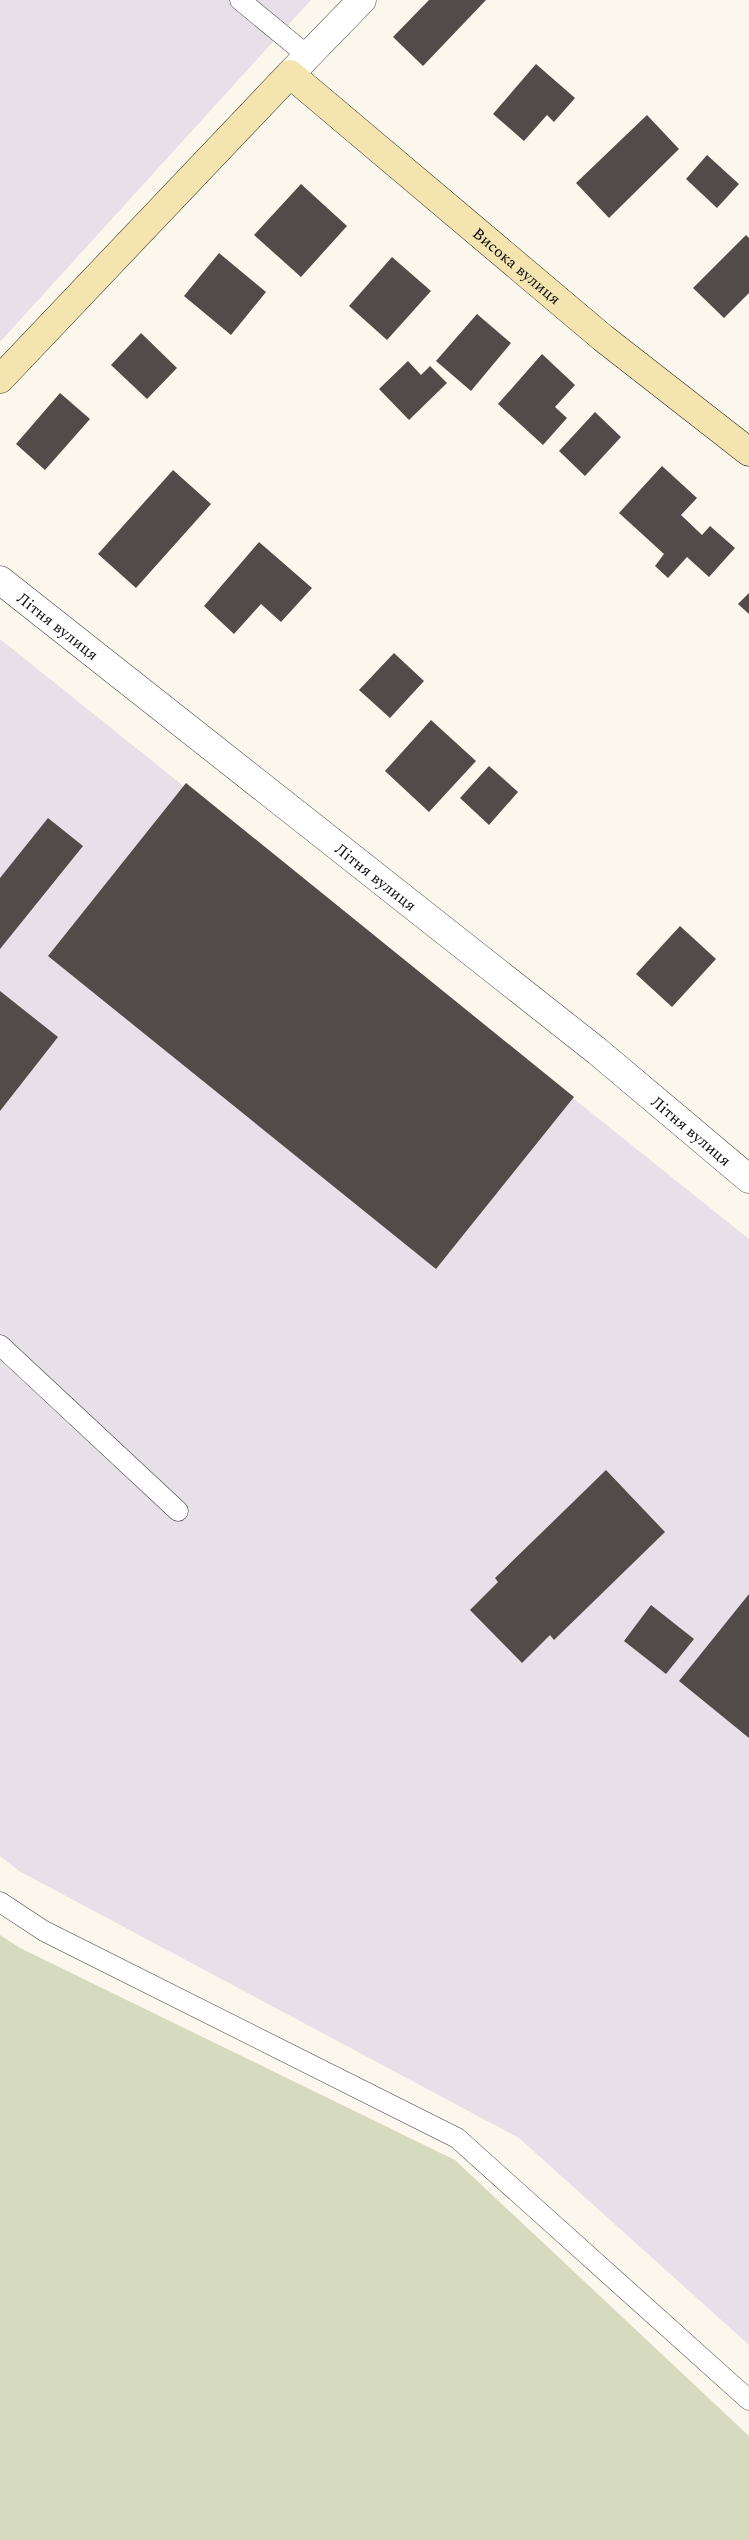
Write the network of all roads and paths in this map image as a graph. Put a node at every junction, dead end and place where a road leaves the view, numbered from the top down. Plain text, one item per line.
1 (240, 0) edge
2 (362, 0) edge
3 (299, 65) junction
4 (0, 379) edge
5 (749, 452) edge
6 (0, 580) edge
7 (749, 1179) edge
8 (0, 1345) edge
9 (178, 1511) dead end
10 (0, 1902) edge
11 (749, 2400) edge

1 - 3 lane
2 - 3 street
3 - 4 street
3 - 5 street, Висока вулиця
6 - 7 street, Літня вулиця
8 - 9 lane
10 - 11 lane

